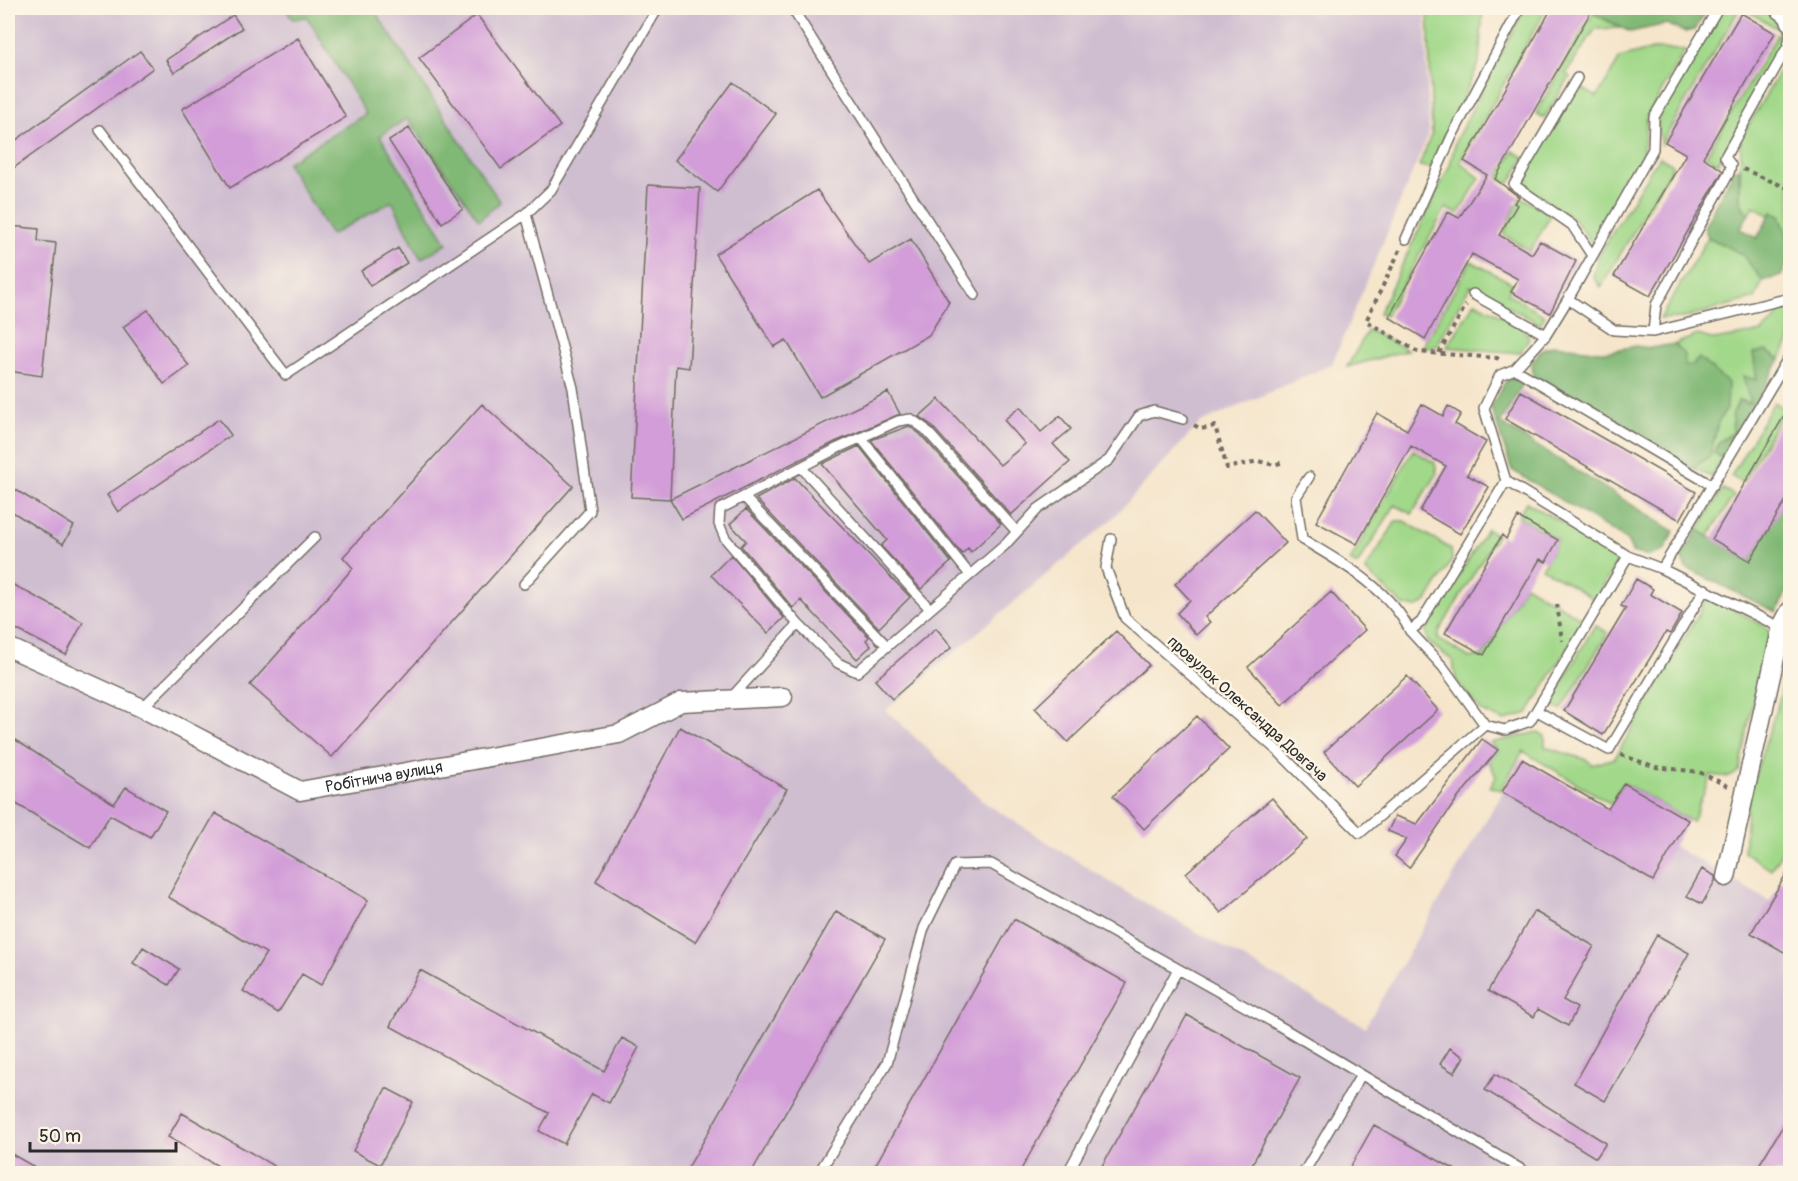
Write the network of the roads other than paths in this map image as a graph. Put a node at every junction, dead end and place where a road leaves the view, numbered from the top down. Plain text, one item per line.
1 (658, 8) edge
2 (792, 8) edge
3 (1520, 8) edge
4 (1718, 8) edge
5 (1771, 8) edge
6 (1791, 30) edge
7 (1791, 37) edge
8 (1577, 78) dead end
9 (100, 130) dead end
10 (526, 214) junction
11 (1406, 239) road end
12 (1591, 254) junction
13 (1473, 294) road end
14 (975, 296) dead end
15 (1568, 298) junction
16 (1791, 298) edge
17 (1653, 332) junction
18 (1546, 335) junction
19 (1791, 355) edge
20 (1515, 369) junction
21 (1183, 419) road end
22 (861, 438) junction
23 (801, 467) junction
24 (1309, 477) dead end
25 (1506, 481) junction
26 (1713, 486) junction
27 (744, 497) junction
28 (1017, 532) junction
29 (315, 537) dead end
30 (1111, 539) dead end
31 (1628, 556) junction
32 (1662, 569) junction
33 (970, 575) junction
34 (524, 584) dead end
35 (1705, 589) junction
36 (930, 609) junction
37 (1788, 623) edge
38 (798, 624) junction
39 (1410, 631) junction
40 (887, 646) junction
41 (8, 647) edge
42 (783, 697) dead end
43 (729, 700) junction
44 (142, 708) junction
45 (1537, 711) junction
46 (1485, 725) junction
47 (1726, 877) dead end
48 (1178, 969) junction
49 (1361, 1075) junction
50 (818, 1173) edge
51 (1067, 1173) edge
52 (1304, 1173) edge
53 (1528, 1173) edge

1 - 10 lane
2 - 14 lane
3 - 11 lane
4 - 12 lane
5 - 6 lane
7 - 17 lane
8 - 12 lane
9 - 10 lane
10 - 34 lane
12 - 15 lane
13 - 18 lane
15 - 17 lane
15 - 18 lane
16 - 17 lane
18 - 20 lane
19 - 26 lane
20 - 25 lane
20 - 26 lane
21 - 28 lane
22 - 23 lane
22 - 28 lane
22 - 33 lane
23 - 27 lane
23 - 36 lane
24 - 39 lane
25 - 31 lane
25 - 39 lane
26 - 32 lane
27 - 38 lane
27 - 40 lane
28 - 33 lane
29 - 44 lane
30 - 46 lane, провулок Олександра Довгача
31 - 32 lane
31 - 45 lane
32 - 35 lane
33 - 36 lane
35 - 37 lane
35 - 45 lane
36 - 40 lane
37 - 47 street
38 - 40 lane
38 - 43 lane
39 - 46 lane
41 - 44 street, Робітнича вулиця
42 - 43 street, Робітнича вулиця
43 - 44 street, Робітнича вулиця
45 - 46 lane
48 - 49 lane
48 - 50 lane
48 - 51 lane
49 - 52 lane
49 - 53 lane

